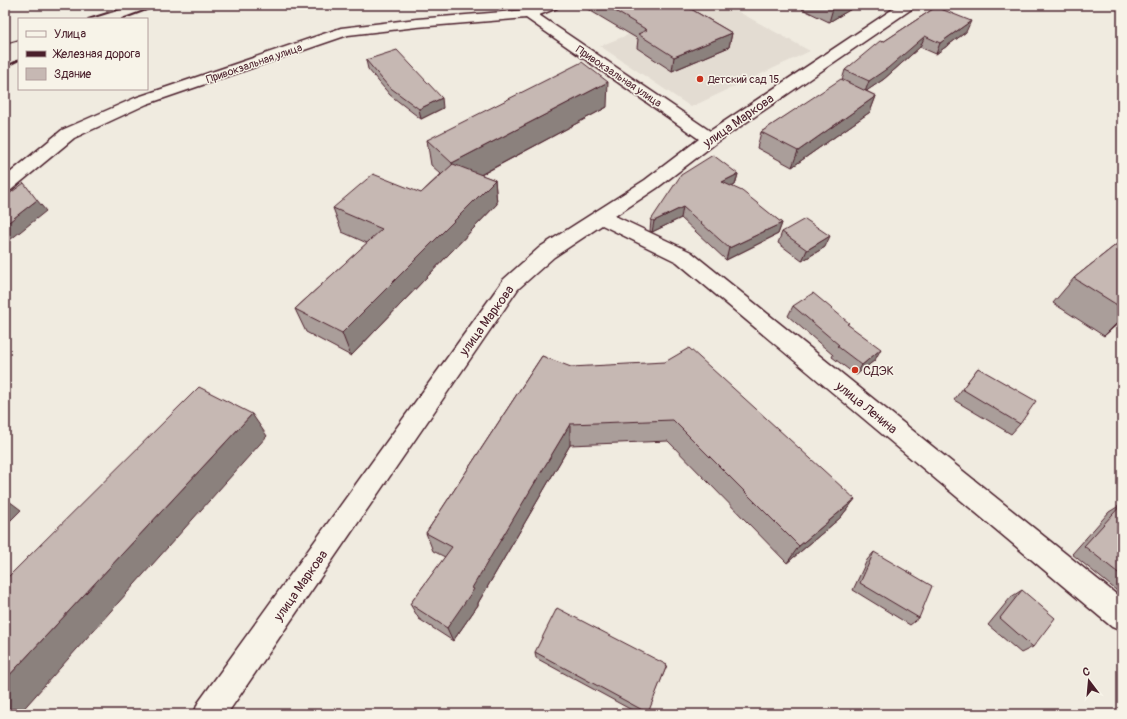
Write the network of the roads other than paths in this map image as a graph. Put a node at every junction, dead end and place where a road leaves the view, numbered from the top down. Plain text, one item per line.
1 (552, 5) edge
2 (908, 5) edge
3 (529, 14) junction
4 (710, 139) junction
5 (5, 186) edge
6 (600, 216) junction
7 (1122, 617) edge
8 (210, 714) edge

1 - 3 street, Привокзальная улица
2 - 4 street, улица Маркова
3 - 4 street, Привокзальная улица
3 - 5 street, Привокзальная улица
4 - 6 street, улица Маркова
6 - 7 street, улица Ленина
6 - 8 street, улица Маркова

